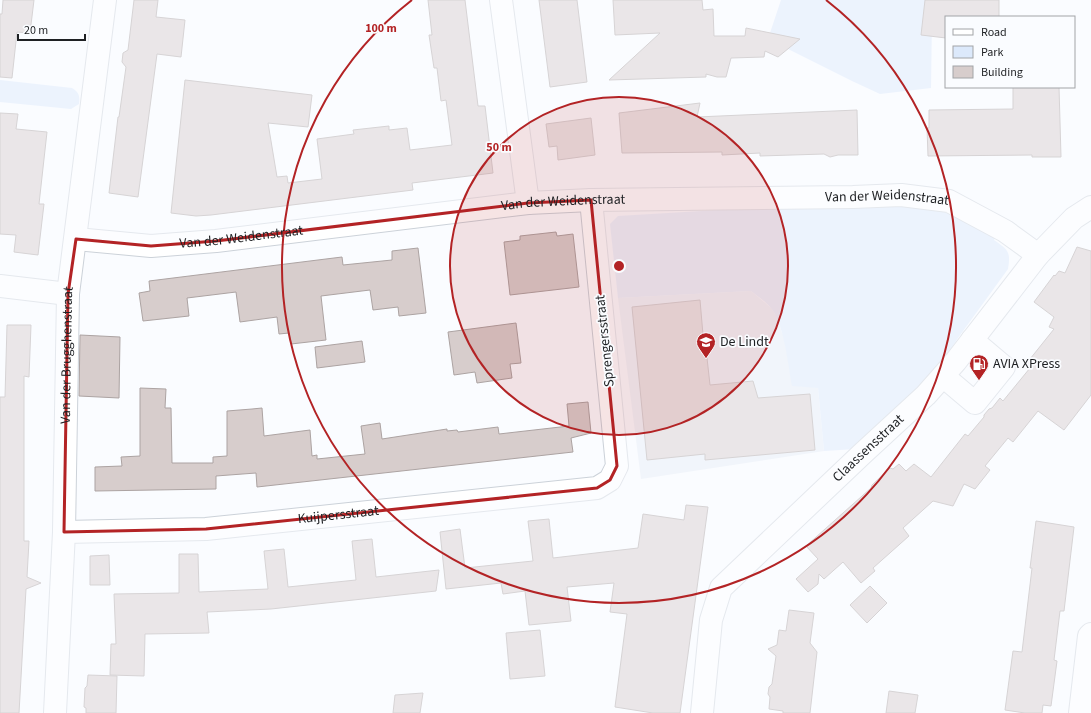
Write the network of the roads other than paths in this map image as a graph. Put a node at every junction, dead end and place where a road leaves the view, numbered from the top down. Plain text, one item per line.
1 (105, 0) edge
2 (501, 0) edge
3 (591, 200) junction
4 (528, 203) junction
5 (1091, 207) edge
6 (76, 240) junction
7 (1038, 255) junction
8 (0, 286) edge
9 (68, 294) junction
10 (972, 340) junction
11 (943, 376) junction
12 (610, 480) joint
13 (64, 532) junction
14 (1091, 634) edge
15 (1084, 704) edge
16 (55, 713) edge
17 (702, 713) edge

1 - 6 street, Van der Brugghenstraat
2 - 4 street
3 - 4 street, Van der Weidenstraat
3 - 7 street, Van der Weidenstraat
3 - 12 street, Sprengersstraat
4 - 6 street, Van der Weidenstraat
5 - 7 street, Claassensstraat
6 - 9 street, Van der Brugghenstraat
7 - 10 street, Claassensstraat
8 - 9 street
9 - 13 street, Van der Brugghenstraat
10 - 11 street, Claassensstraat
10 - 11 street
11 - 17 street, Claassensstraat
12 - 13 street, Kuijpersstraat
13 - 16 street, Van der Brugghenstraat
14 - 15 street

